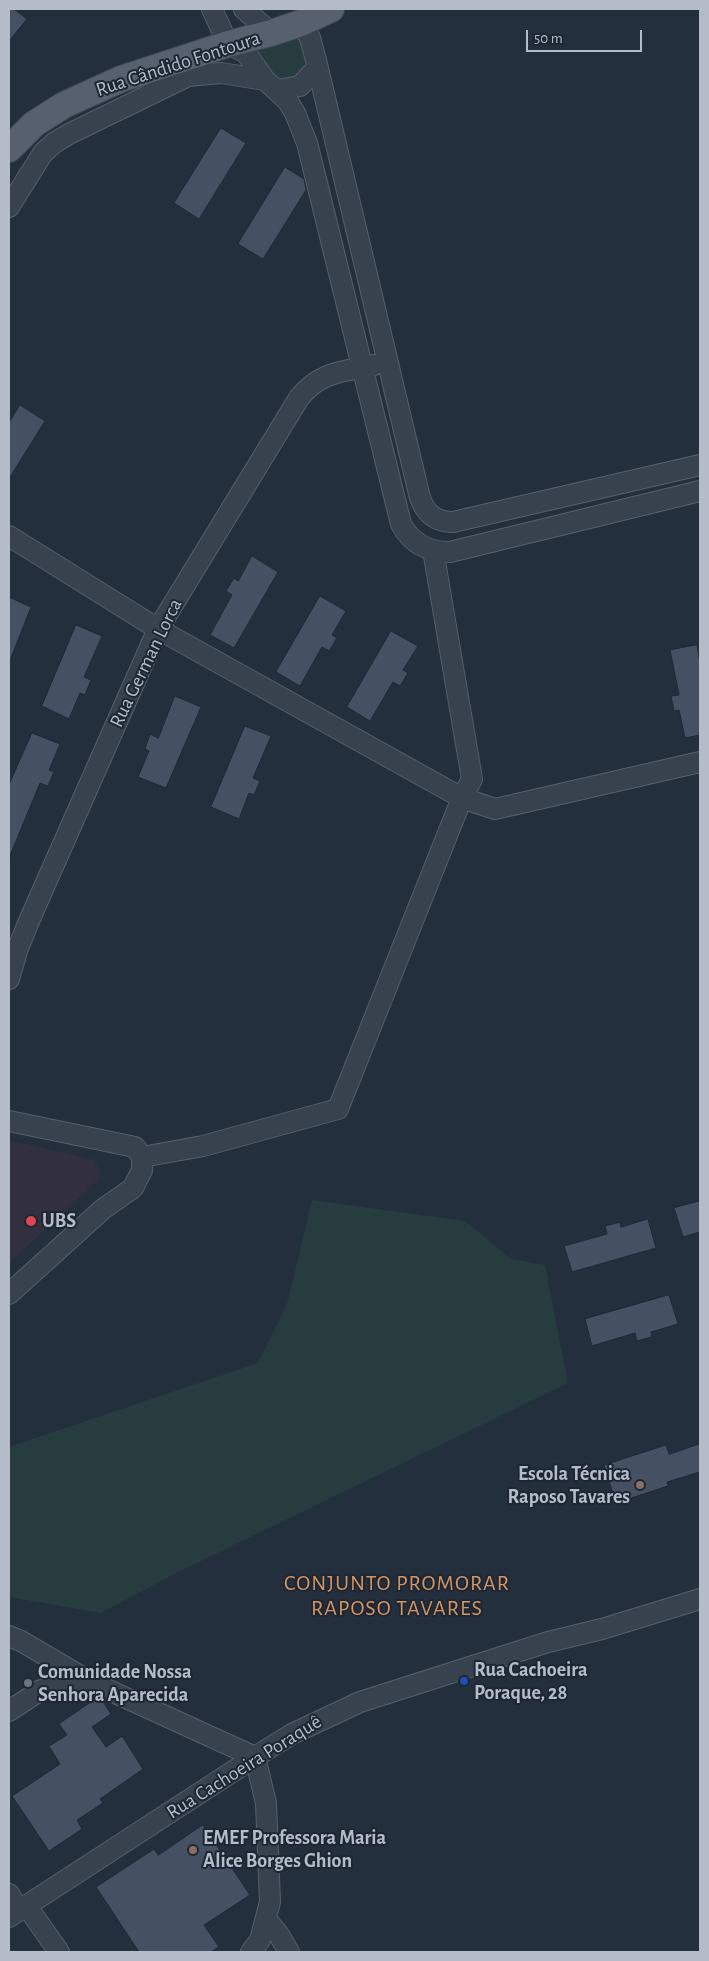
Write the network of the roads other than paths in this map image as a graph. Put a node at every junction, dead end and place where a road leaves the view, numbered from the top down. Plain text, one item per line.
1 (212, 9) edge
2 (244, 9) edge
3 (331, 9) edge
4 (301, 23) junction
5 (271, 34) junction
6 (228, 44) junction
7 (317, 68) junction
8 (271, 85) junction
9 (9, 149) edge
10 (9, 207) edge
11 (388, 362) junction
12 (362, 367) junction
13 (700, 465) edge
14 (700, 491) edge
15 (9, 536) edge
16 (433, 550) junction
17 (158, 629) junction
18 (700, 762) edge
19 (462, 798) junction
20 (9, 978) edge
21 (9, 1121) edge
22 (142, 1157) junction
23 (9, 1294) edge
24 (700, 1599) edge
25 (9, 1636) edge
26 (89, 1681) junction
27 (9, 1711) edge
28 (254, 1757) junction
29 (16, 1907) edge
30 (266, 1919) junction
31 (59, 1952) edge
32 (251, 1952) edge
33 (289, 1952) edge

1 - 6 street
2 - 5 street
3 - 4 main road, Rua Cândido Fontoura
4 - 5 main road, Rua Cândido Fontoura
4 - 7 street
5 - 6 main road, Rua Cândido Fontoura
6 - 8 street
6 - 9 main road, Rua Cândido Fontoura
7 - 8 street
7 - 11 street
8 - 10 street
8 - 12 street
11 - 12 street, Rua German Lorca
11 - 13 street
12 - 16 street
12 - 17 street, Rua German Lorca
14 - 16 street
15 - 17 street
16 - 19 street
17 - 19 street
17 - 20 street, Rua German Lorca
18 - 19 street
19 - 22 street
21 - 22 street
22 - 23 street
24 - 28 street, Rua Cachoeira Poraquê
25 - 26 street
26 - 27 street
26 - 28 street
28 - 29 street, Rua Cachoeira Poraquê
28 - 30 street
29 - 31 street
30 - 32 street
30 - 33 street

